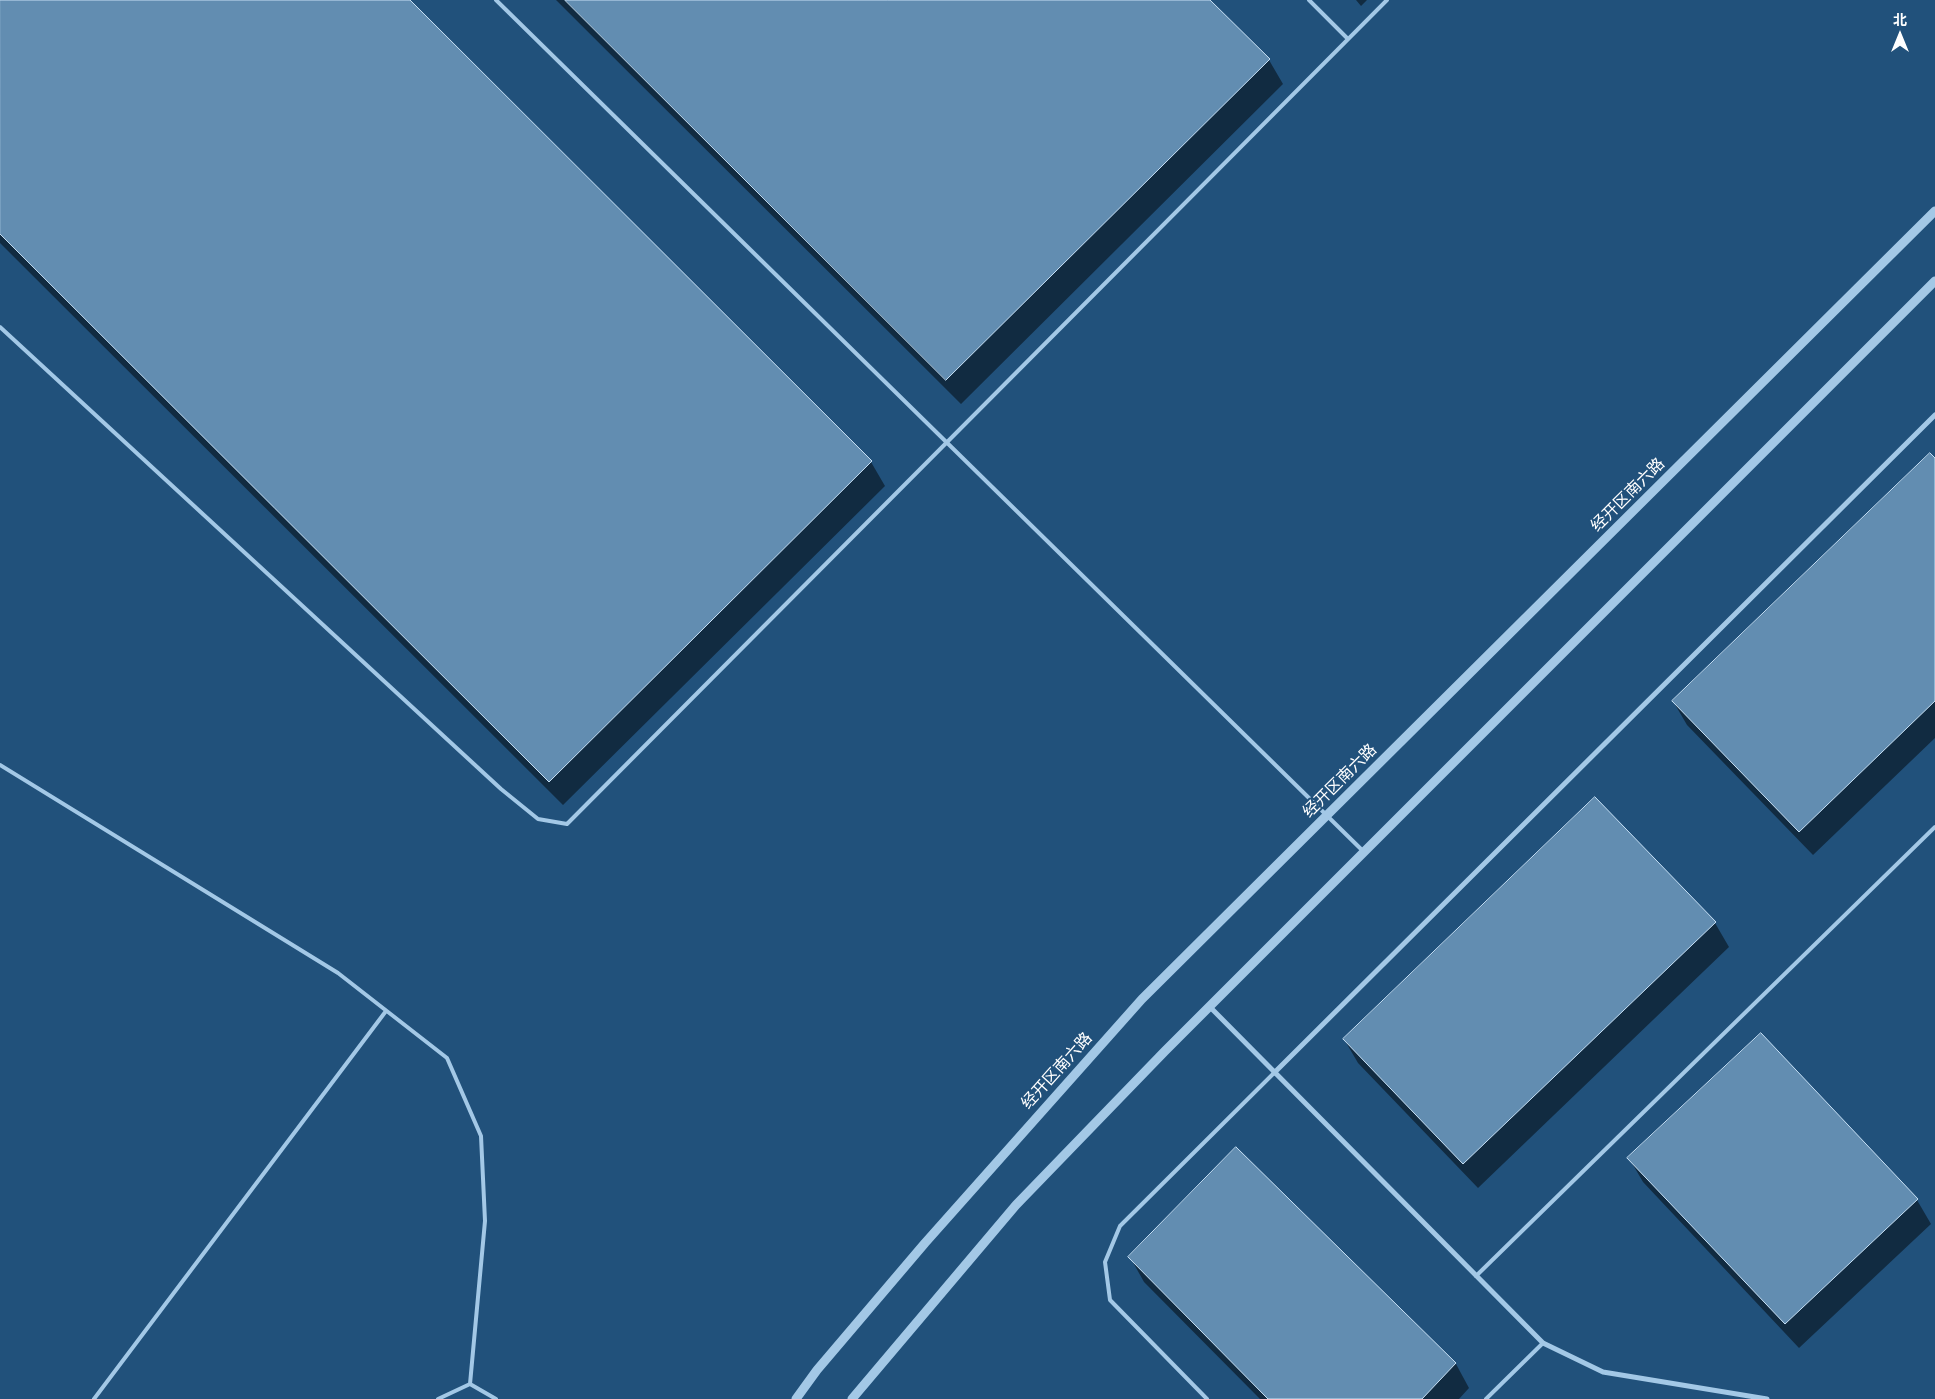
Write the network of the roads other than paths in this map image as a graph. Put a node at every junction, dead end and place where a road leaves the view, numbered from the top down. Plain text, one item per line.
1 (496, 0) edge
2 (1309, 0) edge
3 (1387, 0) edge
4 (1348, 39) junction
5 (1935, 211) edge
6 (1935, 281) edge
7 (0, 327) edge
8 (1935, 416) edge
9 (947, 443) junction
10 (0, 765) edge
11 (1327, 815) junction
12 (1935, 826) edge
13 (1364, 852) junction
14 (1209, 1006) junction
15 (386, 1011) junction
16 (1274, 1072) junction
17 (1476, 1276) junction
18 (1543, 1343) junction
19 (470, 1384) junction
20 (94, 1399) edge
21 (438, 1399) edge
22 (496, 1399) edge
23 (796, 1399) edge
24 (852, 1399) edge
25 (1207, 1399) edge
26 (1486, 1399) edge
27 (1767, 1399) edge

1 - 9 lane
2 - 4 lane
3 - 4 lane
4 - 9 lane
5 - 11 street, 经开区南六路
6 - 13 street
7 - 9 lane
8 - 16 street
9 - 11 lane
10 - 15 lane
11 - 13 lane
11 - 23 street, 经开区南六路
12 - 17 lane
13 - 14 street
14 - 16 street
14 - 24 street
15 - 19 lane
15 - 20 lane
16 - 17 street
16 - 25 lane
17 - 18 street
18 - 26 lane
18 - 27 street
19 - 21 lane
19 - 22 lane

